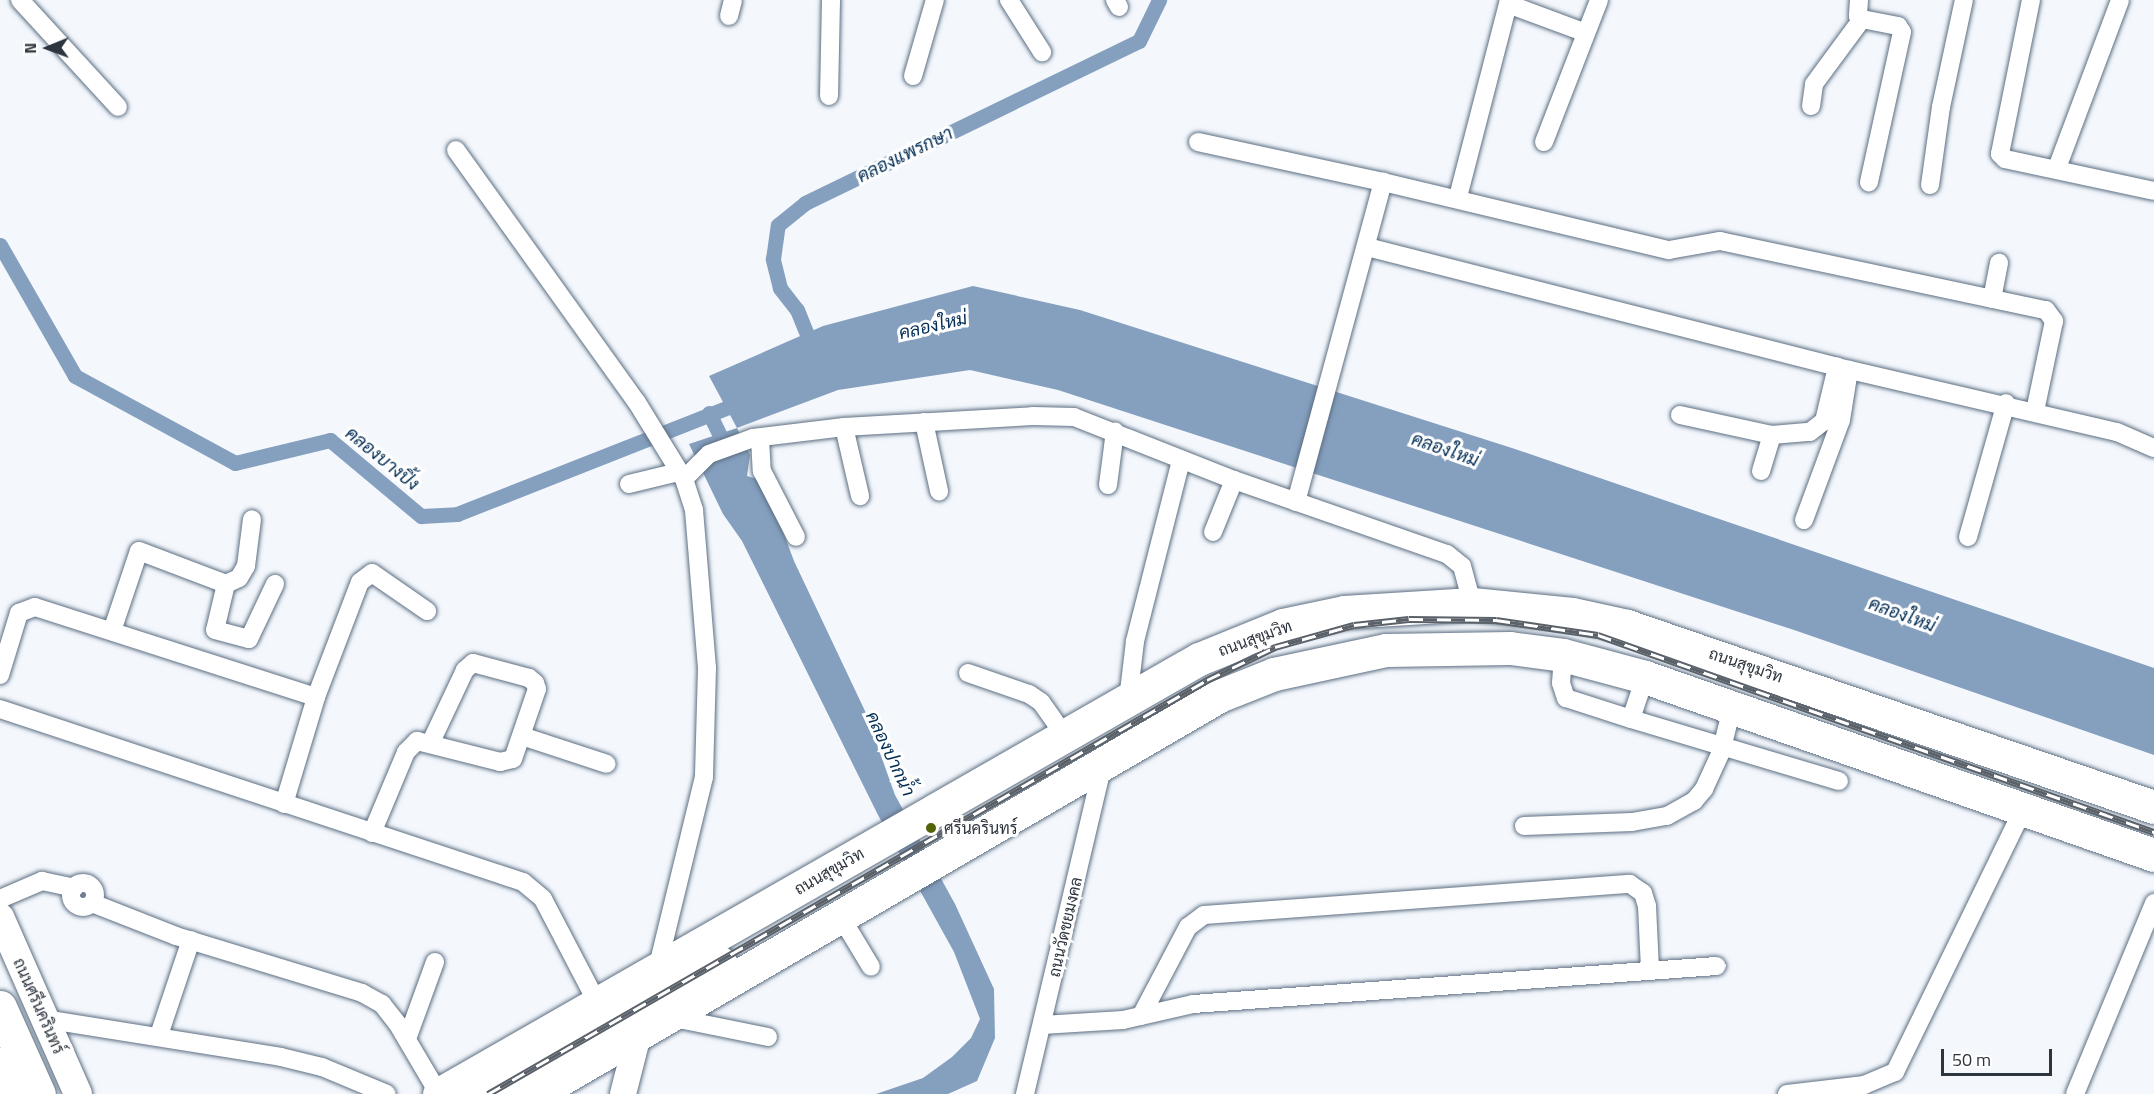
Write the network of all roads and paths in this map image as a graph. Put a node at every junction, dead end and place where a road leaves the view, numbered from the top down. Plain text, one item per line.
1 (20, 0) edge
2 (831, 0) edge
3 (935, 0) edge
4 (1009, 0) edge
5 (1599, 0) edge
6 (1859, 0) edge
7 (1964, 0) edge
8 (2031, 0) edge
9 (2120, 0) edge
10 (1508, 2) edge
11 (1862, 19) junction
12 (1586, 33) junction
13 (1042, 52) dead end
14 (913, 75) dead end
15 (829, 96) dead end
16 (1811, 106) dead end
17 (118, 107) dead end
18 (1198, 142) dead end
19 (1544, 142) dead end
20 (456, 150) dead end
21 (2057, 168) junction
22 (1383, 182) junction
23 (1869, 182) dead end
24 (1930, 185) dead end
25 (2154, 191) edge
26 (1458, 197) junction
27 (1367, 247) junction
28 (1999, 263) dead end
29 (1992, 298) junction
30 (1843, 368) junction
31 (2006, 404) junction
32 (2035, 411) junction
33 (1680, 415) dead end
34 (924, 422) junction
35 (844, 427) junction
36 (1115, 431) junction
37 (1772, 435) junction
38 (756, 438) junction
39 (2154, 448) edge
40 (1181, 460) junction
41 (682, 471) junction
42 (1761, 471) dead end
43 (1234, 480) junction
44 (629, 484) dead end
45 (1108, 484) dead end
46 (939, 491) dead end
47 (860, 496) dead end
48 (1296, 502) junction
49 (252, 519) dead end
50 (1804, 520) dead end
51 (1213, 532) dead end
52 (795, 537) dead end
53 (1968, 537) dead end
54 (226, 584) junction
55 (275, 584) dead end
56 (1472, 604) junction
57 (427, 611) dead end
58 (112, 631) junction
59 (1563, 655) junction
60 (968, 673) dead end
61 (0, 675) edge
62 (1645, 676) junction
63 (316, 697) junction
64 (1128, 700) junction
65 (1732, 708) junction
66 (0, 709) edge
67 (1631, 719) junction
68 (522, 736) junction
69 (1065, 736) junction
70 (431, 742) junction
71 (1722, 745) junction
72 (1104, 760) junction
73 (607, 764) dead end
74 (1839, 781) dead end
75 (284, 804) junction
76 (2154, 807) edge
77 (2023, 810) junction
78 (1524, 826) dead end
79 (372, 833) junction
80 (2153, 851) edge
81 (0, 899) edge
82 (2154, 903) edge
83 (0, 917) edge
84 (839, 918) junction
85 (191, 940) junction
86 (435, 962) dead end
87 (1717, 966) dead end
88 (871, 967) dead end
89 (1650, 970) junction
90 (662, 994) junction
91 (598, 1004) junction
92 (0, 1007) edge
93 (1141, 1016) junction
94 (44, 1019) junction
95 (1042, 1025) junction
96 (159, 1035) junction
97 (638, 1035) junction
98 (768, 1037) dead end
99 (407, 1039) junction
100 (0, 1062) edge
101 (69, 1087) edge
102 (21, 1093) edge
103 (387, 1094) edge
104 (439, 1094) edge
105 (489, 1094) edge
106 (535, 1094) edge
107 (623, 1094) edge
108 (1025, 1094) edge
109 (1786, 1094) edge
110 (2075, 1094) edge

1 - 17 street
2 - 15 street
3 - 14 street
4 - 13 street
5 - 12 street
6 - 11 street
7 - 24 street
8 - 21 street
9 - 21 street
10 - 12 street
10 - 26 street
11 - 16 street
11 - 23 street
12 - 19 street
18 - 22 street
20 - 41 street
21 - 25 street
22 - 26 street
22 - 27 street
26 - 29 street
27 - 30 street
27 - 48 street
28 - 29 street
29 - 32 street
30 - 31 street
30 - 37 street
30 - 50 street
31 - 32 street
31 - 53 street
32 - 39 street
33 - 37 street
34 - 35 street
34 - 36 street
34 - 46 street
35 - 38 street
35 - 47 street
36 - 40 street
36 - 45 street
37 - 42 street
38 - 41 street
38 - 52 street
40 - 43 street
40 - 64 street
41 - 44 street
41 - 90 street
43 - 48 street
43 - 51 street
48 - 56 street
49 - 54 street
54 - 55 street
54 - 58 street
56 - 64 highway, ถนนสุขุมวิท
56 - 76 highway, ถนนสุขุมวิท
57 - 63 street
58 - 61 street
58 - 63 street
59 - 62 highway, ถนนสุขุมวิท
59 - 67 street
59 - 72 highway, ถนนสุขุมวิท
60 - 69 street
62 - 65 highway, ถนนสุขุมวิท
62 - 67 street
63 - 75 street
64 - 69 highway, ถนนสุขุมวิท
65 - 71 street
65 - 77 highway, ถนนสุขุมวิท
66 - 75 street
67 - 71 street
68 - 70 street
68 - 70 street
68 - 73 street
69 - 90 highway, ถนนสุขุมวิท
70 - 79 street
71 - 74 street
71 - 78 street
72 - 84 highway, ถนนสุขุมวิท
72 - 95 street, ถนนวัดชยมงคล
75 - 79 street
77 - 80 highway, ถนนสุขุมวิท
77 - 109 street
79 - 91 street
81 - 85 street
82 - 110 street
83 - 94 main road, ถนนศรีนครินทร์
84 - 88 street
84 - 90 highway, ถนนสุขุมวิท
85 - 96 street
85 - 99 street
86 - 99 street
87 - 89 street
89 - 93 street
89 - 93 street
90 - 91 highway, ถนนสุขุมวิท
90 - 97 highway, ถนนสุขุมวิท
90 - 98 street
90 - 105 highway
91 - 104 highway, ถนนสุขุมวิท
92 - 102 highway
93 - 95 street
94 - 96 street
94 - 101 main road, ถนนศรีนครินทร์
95 - 108 street, ถนนวัดชยมงคล
96 - 103 street
97 - 106 highway, ถนนสุขุมวิท
97 - 107 street
99 - 104 street
100 - 102 main road

